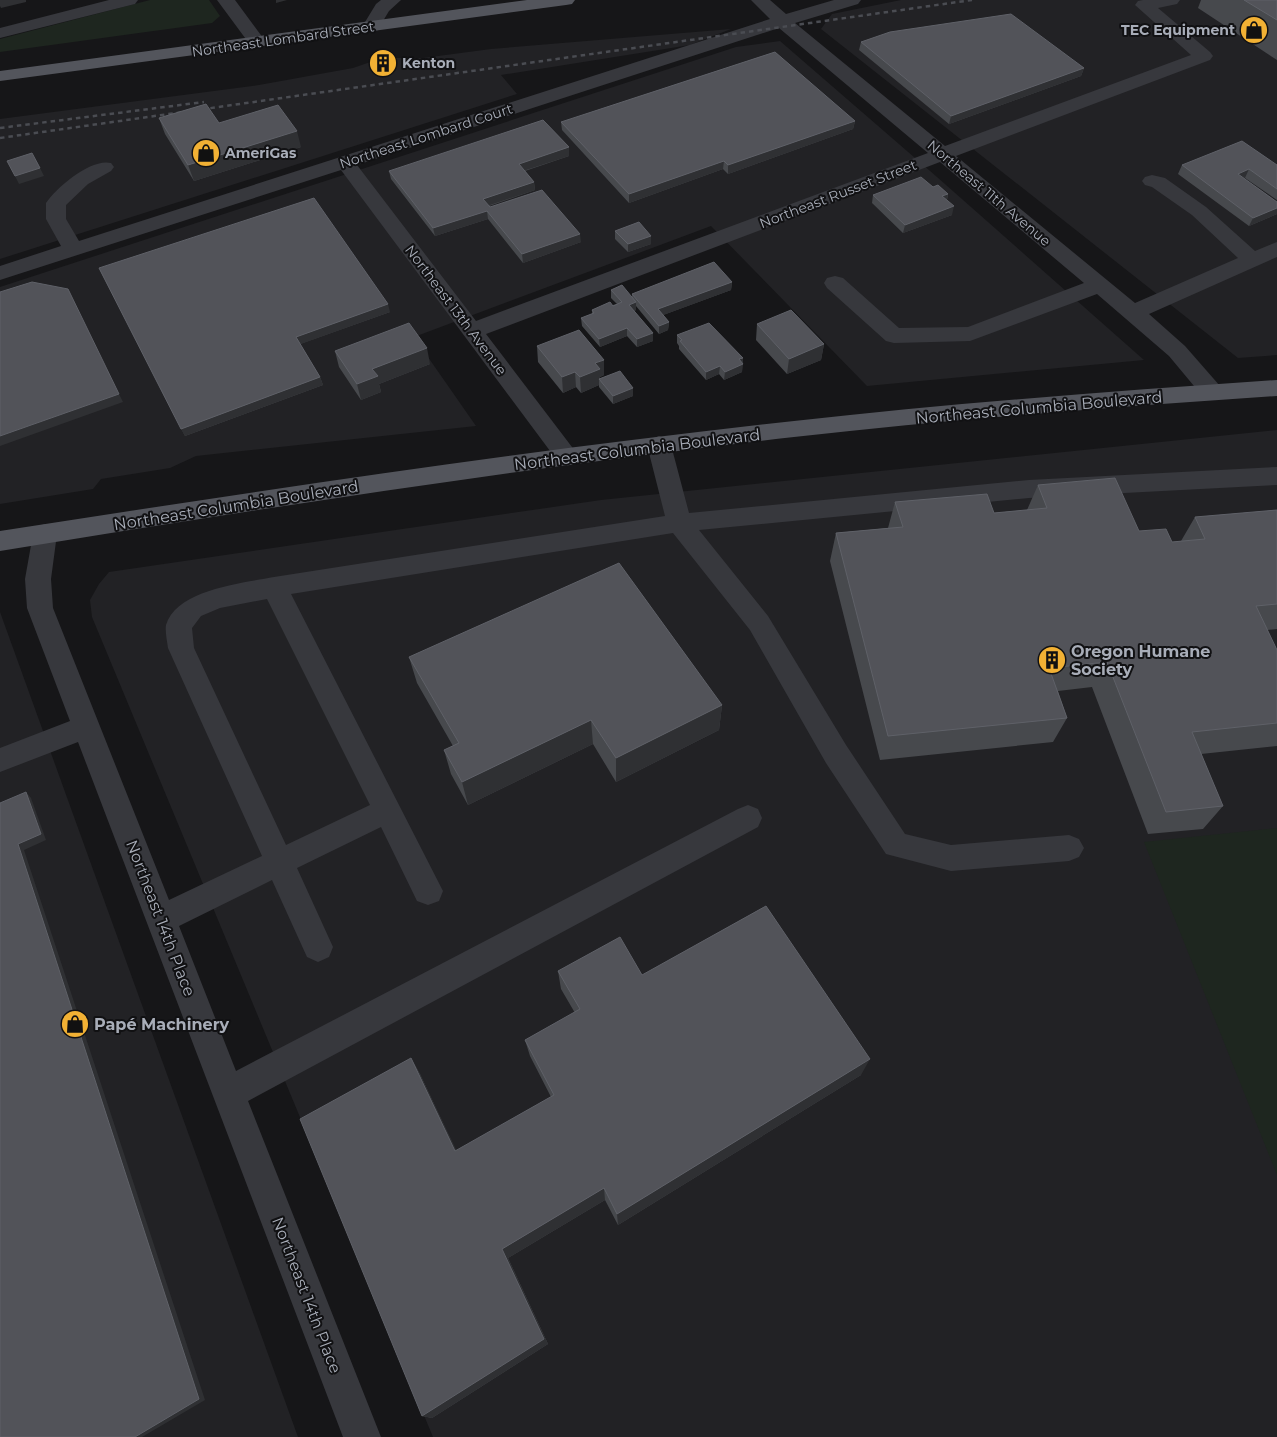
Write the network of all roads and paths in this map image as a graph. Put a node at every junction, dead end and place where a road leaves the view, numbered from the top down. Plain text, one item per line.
1 (129, 0) edge
2 (226, 0) edge
3 (392, 0) edge
4 (566, 0) edge
5 (760, 0) edge
6 (852, 0) edge
7 (1172, 0) edge
8 (782, 21) junction
9 (371, 27) junction
10 (0, 33) edge
11 (257, 42) junction
12 (0, 76) edge
13 (943, 154) junction
14 (345, 162) junction
15 (104, 167) dead end
16 (1152, 181) dead end
17 (1277, 249) edge
18 (74, 250) junction
19 (1253, 260) junction
20 (0, 273) edge
21 (835, 283) dead end
22 (1100, 285) junction
23 (1133, 312) junction
24 (472, 332) junction
25 (1277, 388) edge
26 (1212, 392) junction
27 (659, 446) junction
28 (567, 457) junction
29 (1277, 476) edge
30 (679, 523) junction
31 (45, 534) junction
32 (0, 541) edge
33 (274, 587) junction
34 (86, 726) junction
35 (0, 760) edge
36 (388, 810) junction
37 (748, 818) dead end
38 (1069, 848) dead end
39 (280, 862) junction
40 (428, 891) dead end
41 (161, 919) junction
42 (318, 947) dead end
43 (229, 1093) junction
44 (362, 1437) edge

1 - 10 street
2 - 11 street
3 - 9 street
4 - 9 main road, Northeast Lombard Street
5 - 8 street, Northeast 11th Avenue
6 - 8 street, Northeast Lombard Court
7 - 13 street, Northeast Russet Street
8 - 13 street, Northeast 11th Avenue
8 - 14 street, Northeast Lombard Court
9 - 11 main road, Northeast Lombard Street
11 - 12 main road, Northeast Lombard Street
13 - 22 street, Northeast 11th Avenue
13 - 24 street, Northeast Russet Street
14 - 18 street, Northeast Lombard Court
14 - 24 street, Northeast 13th Avenue
15 - 18 street
16 - 19 street
17 - 19 street
18 - 20 street, Northeast Lombard Court
19 - 23 street
21 - 22 street
22 - 23 street, Northeast 11th Avenue
23 - 26 street, Northeast 11th Avenue
24 - 28 street, Northeast 13th Avenue
25 - 26 main road, Northeast Columbia Boulevard
26 - 27 main road, Northeast Columbia Boulevard
27 - 28 main road, Northeast Columbia Boulevard
27 - 30 street
28 - 31 main road, Northeast Columbia Boulevard
29 - 30 street
30 - 33 street
30 - 38 street
31 - 32 main road, Northeast Columbia Boulevard
31 - 34 street, Northeast 14th Place
33 - 36 street
33 - 39 street
34 - 35 street
34 - 41 street, Northeast 14th Place
36 - 39 street
36 - 40 street
37 - 43 street
39 - 41 street
39 - 42 street
41 - 43 street, Northeast 14th Place
43 - 44 street, Northeast 14th Place

